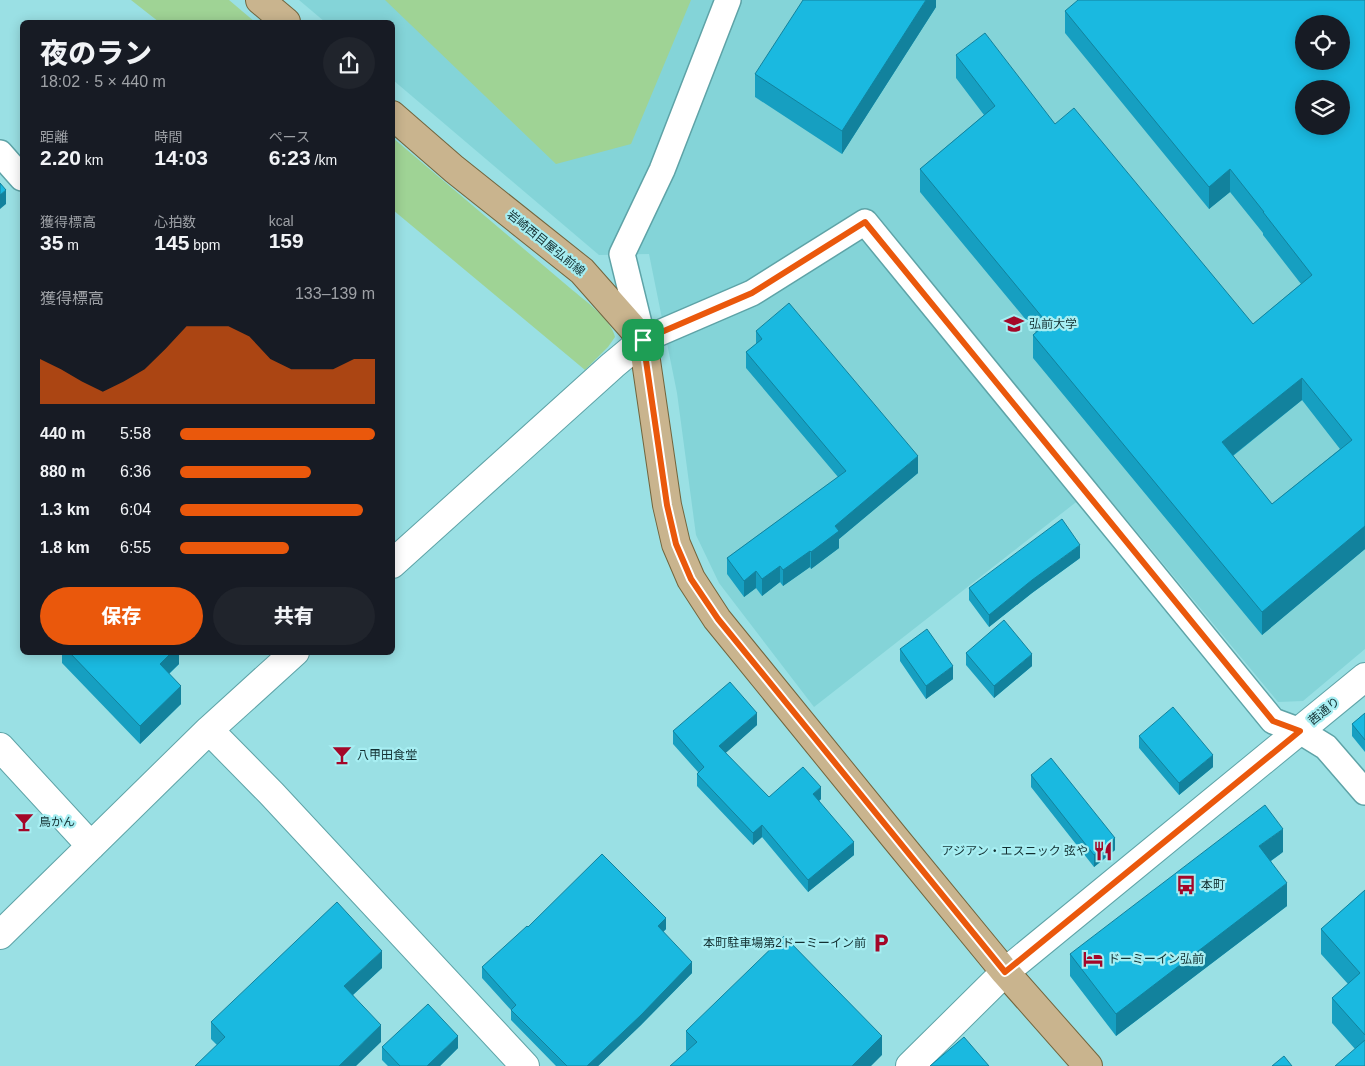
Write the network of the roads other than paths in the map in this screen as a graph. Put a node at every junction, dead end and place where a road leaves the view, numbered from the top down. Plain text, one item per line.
1 (260, 0) edge
2 (728, 0) edge
3 (284, 20) edge
4 (395, 118) edge
5 (0, 153) edge
6 (20, 176) edge
7 (643, 340) junction
8 (395, 561) edge
9 (292, 655) edge
10 (1365, 678) edge
11 (210, 730) junction
12 (1300, 731) junction
13 (0, 747) edge
14 (1365, 792) edge
15 (91, 846) junction
16 (0, 935) edge
17 (1005, 972) junction
18 (525, 1066) edge
19 (910, 1066) edge
20 (1088, 1066) edge

1 - 3 main road
2 - 7 street
4 - 7 main road, 岩崎西目屋弘前線
5 - 6 street
7 - 8 street
7 - 12 street
7 - 17 main road
9 - 11 street
10 - 12 street, 茜通り
11 - 15 street
11 - 18 street
12 - 14 street
12 - 17 street, 茜通り
13 - 15 street
15 - 16 street
17 - 19 street, 茜通り
17 - 20 main road

